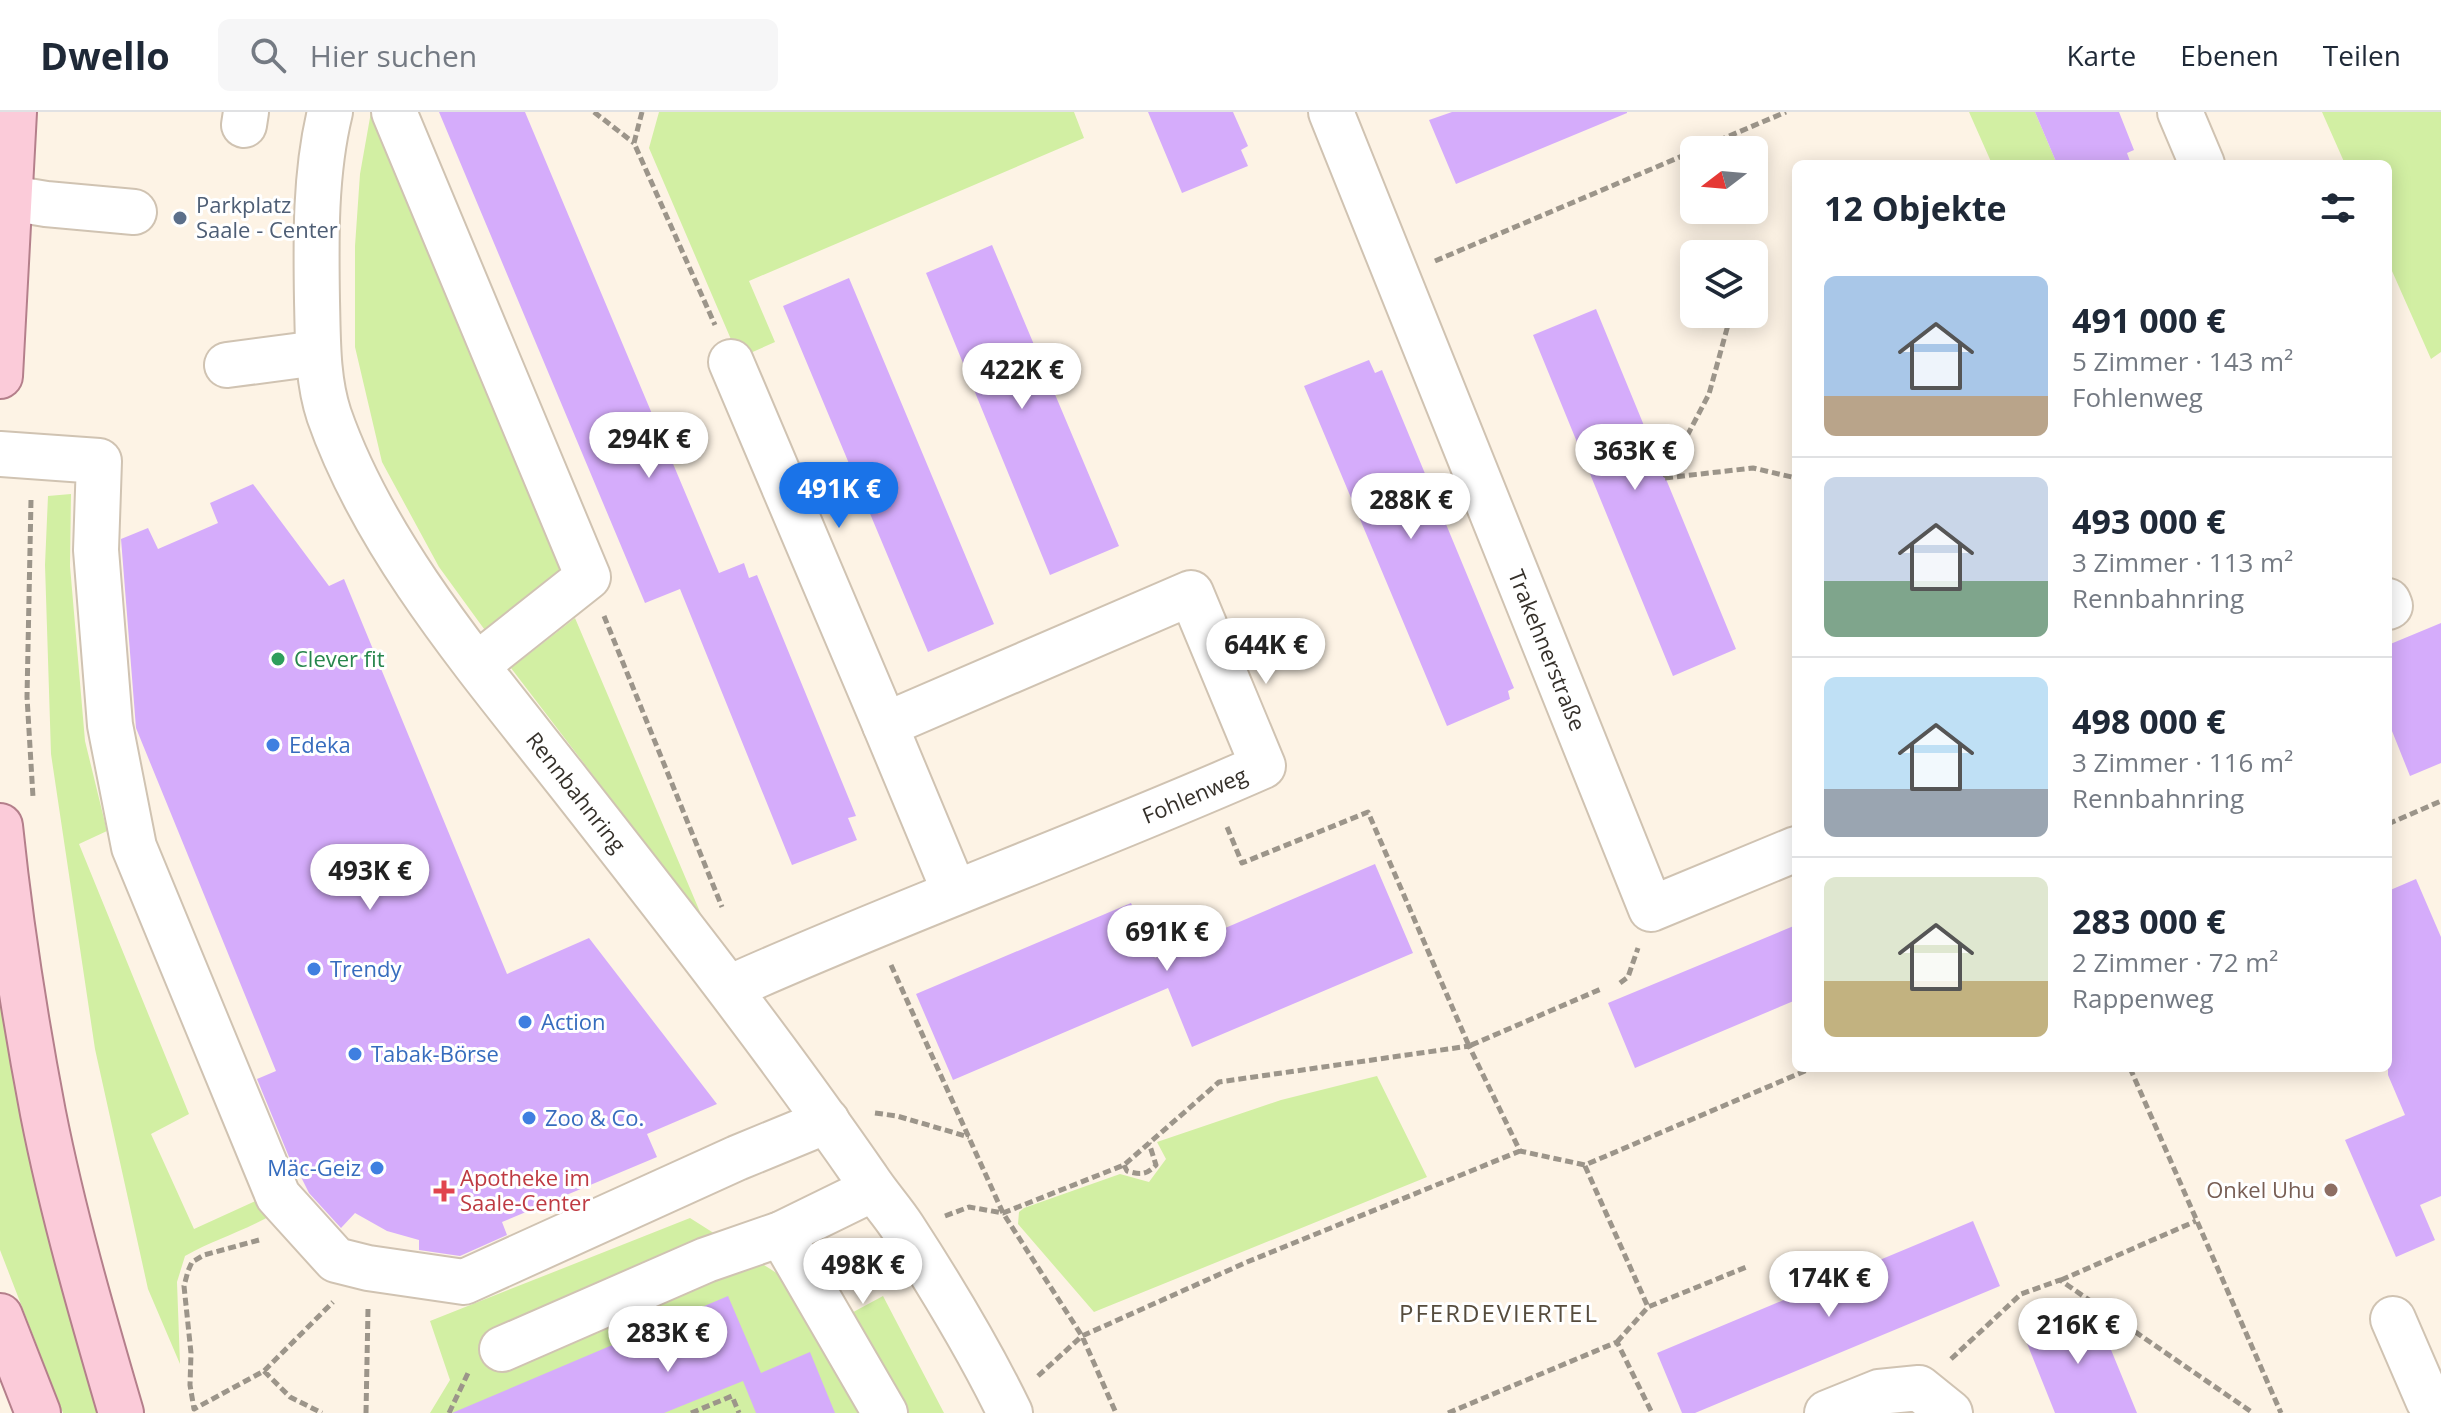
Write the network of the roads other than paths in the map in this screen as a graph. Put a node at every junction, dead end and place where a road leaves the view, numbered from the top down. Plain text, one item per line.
1 (14, 112) edge
2 (330, 112) edge
3 (394, 112) edge
4 (1331, 112) edge
5 (2180, 112) edge
6 (2200, 160) edge
7 (10, 198) junction
8 (134, 212) dead end
9 (318, 353) junction
10 (731, 362) road end
11 (227, 365) dead end
12 (0, 376) edge
13 (16, 456) edge
14 (477, 665) junction
15 (885, 725) junction
16 (17, 813) edge
17 (1792, 851) edge
18 (955, 893) junction
19 (729, 988) junction
20 (827, 1121) junction
21 (873, 1189) junction
22 (781, 1234) junction
23 (0, 1316) edge
24 (2393, 1319) dead end
25 (502, 1349) dead end
26 (1935, 1400) edge
27 (2422, 1403) edge
28 (1008, 1409) edge
29 (38, 1413) edge
30 (121, 1413) edge
31 (885, 1413) edge
32 (1827, 1413) edge

1 - 7 main road
2 - 9 street, Rennbahnring
3 - 14 street
4 - 17 street, Trakehnerstraße
5 - 6 street
7 - 8 street
7 - 12 main road
9 - 11 street
9 - 14 street, Rennbahnring
10 - 15 street
13 - 20 street
14 - 19 street, Rennbahnring
15 - 18 street
15 - 18 street, Fohlenweg
16 - 30 main road
18 - 19 street, Fohlenweg
19 - 20 street, Rennbahnring
20 - 21 street, Rennbahnring
21 - 22 street
21 - 28 street, Rennbahnring
22 - 25 street
22 - 31 street
23 - 29 main road
24 - 27 street
26 - 32 street

